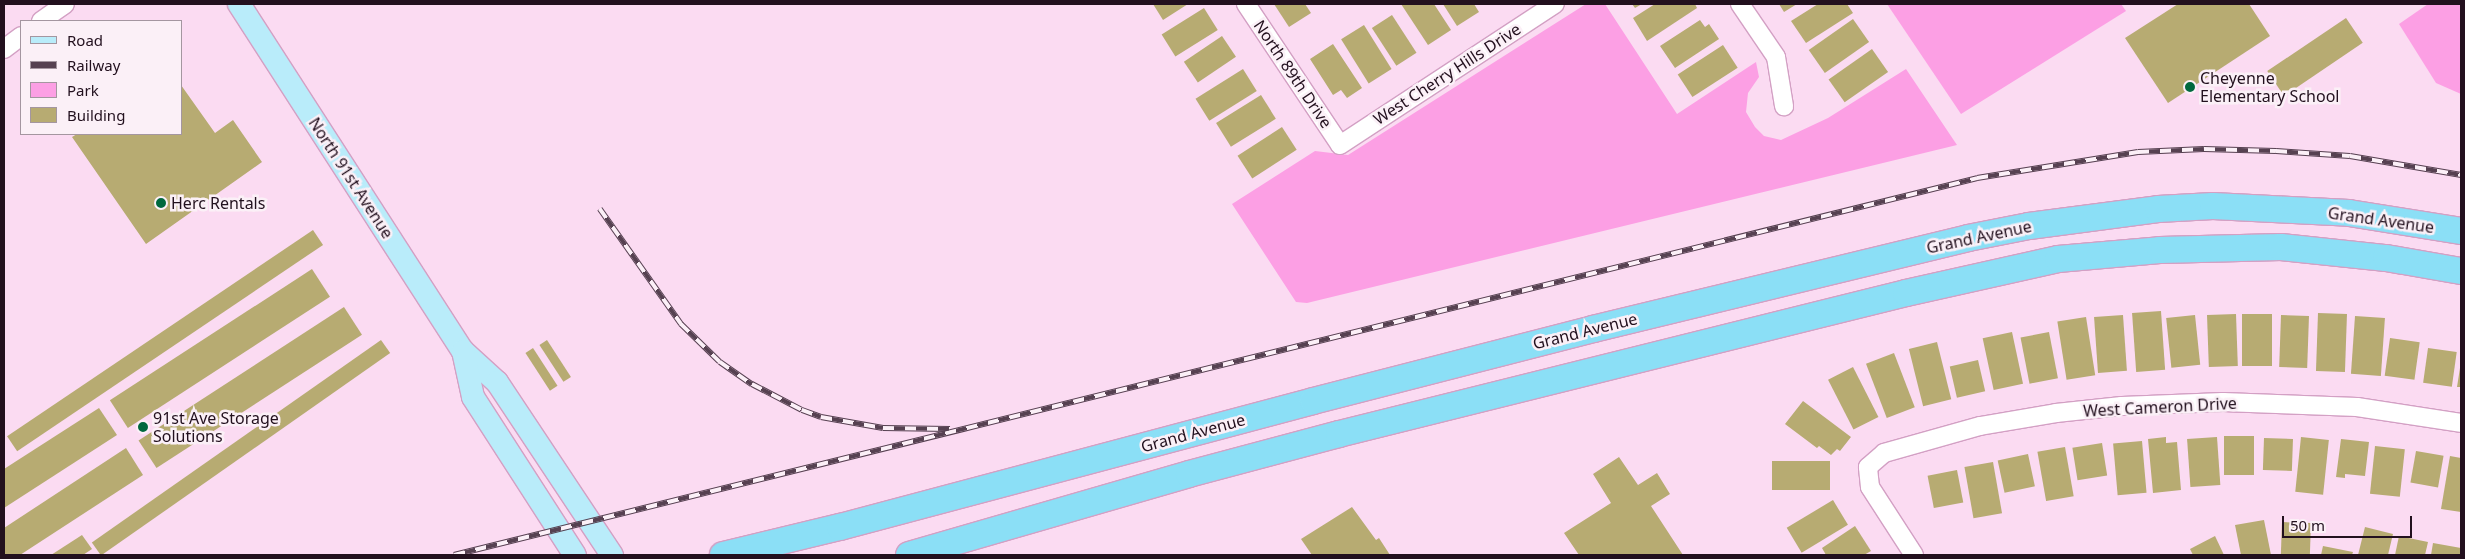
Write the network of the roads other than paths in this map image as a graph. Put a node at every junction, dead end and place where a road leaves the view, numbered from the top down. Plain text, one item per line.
1 (65, 4) edge
2 (239, 4) edge
3 (1246, 4) edge
4 (1555, 4) edge
5 (1740, 4) edge
6 (42, 20) edge
7 (20, 37) edge
8 (4, 49) edge
9 (1784, 106) dead end
10 (1340, 144) joint
11 (2461, 231) edge
12 (2461, 271) edge
13 (1627, 321) junction
14 (463, 351) junction
15 (1638, 360) junction
16 (1313, 401) junction
17 (2461, 424) edge
18 (1324, 438) junction
19 (575, 555) edge
20 (612, 555) edge
21 (723, 555) edge
22 (909, 555) edge
23 (1914, 555) edge

1 - 6 street
2 - 14 main road, North 91st Avenue
3 - 10 street, North 89th Drive
4 - 10 street, West Cherry Hills Drive
5 - 9 street
7 - 8 street
11 - 13 highway, Grand Avenue
12 - 15 highway
13 - 15 highway
13 - 16 highway, Grand Avenue
14 - 19 main road, North 91st Avenue
14 - 20 main road, North 91st Avenue
15 - 18 highway
16 - 18 highway
16 - 21 highway, Grand Avenue
17 - 23 street, West Cameron Drive
18 - 22 highway

